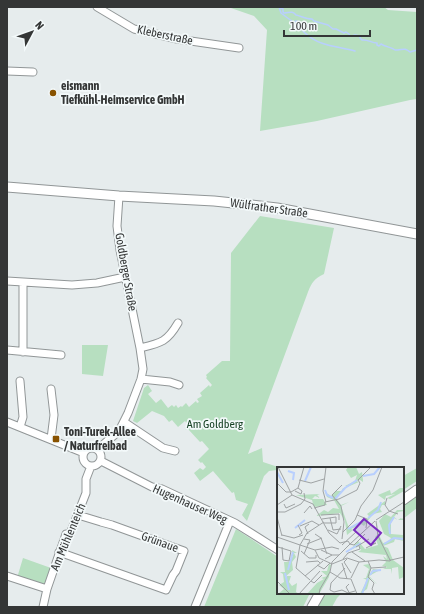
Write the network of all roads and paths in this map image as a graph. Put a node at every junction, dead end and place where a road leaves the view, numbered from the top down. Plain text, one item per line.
1 (97, 7) edge
2 (239, 48) dead end
3 (7, 71) edge
4 (33, 72) dead end
5 (7, 187) edge
6 (118, 196) junction
7 (417, 234) edge
8 (125, 277) junction
9 (7, 281) edge
10 (23, 282) junction
11 (178, 323) dead end
12 (140, 348) junction
13 (7, 350) edge
14 (23, 352) junction
15 (61, 355) dead end
16 (141, 379) junction
17 (20, 381) dead end
18 (179, 385) dead end
19 (51, 389) dead end
20 (7, 422) edge
21 (124, 422) junction
22 (20, 427) junction
23 (51, 439) junction
24 (98, 449) junction
25 (175, 451) dead end
26 (84, 453) junction
27 (101, 460) junction
28 (91, 466) junction
29 (417, 490) edge
30 (404, 499) edge
31 (78, 515) junction
32 (230, 521) junction
33 (277, 549) edge
34 (59, 552) junction
35 (7, 576) edge
36 (47, 590) junction
37 (319, 594) edge
38 (45, 606) edge
39 (195, 607) edge
40 (312, 607) edge

1 - 2 street, Kleberstraße
3 - 4 street
5 - 6 main road, Wülfrather Straße
6 - 7 main road, Wülfrather Straße
6 - 8 street, Goldberger Straße
8 - 10 street
8 - 12 street, Goldberger Straße
9 - 10 street
10 - 14 street
11 - 12 street
12 - 16 street, Goldberger Straße
13 - 14 street
14 - 15 street
16 - 18 street
16 - 21 street, Goldberger Straße
17 - 22 street
19 - 23 street
20 - 22 street
21 - 24 street, Goldberger Straße
21 - 25 street
22 - 23 street
23 - 26 street
24 - 26 street
24 - 27 street
26 - 28 street
27 - 28 street
27 - 32 street, Hugenhauser Weg
28 - 31 street, Am Mühlenteich
29 - 30 main road
31 - 34 street, Am Mühlenteich
31 - 34 street, Grünaue
32 - 33 street, Hugenhauser Weg
32 - 39 street
34 - 36 street, Am Mühlenteich
35 - 36 street
36 - 38 street, Am Mühlenteich
37 - 40 main road

